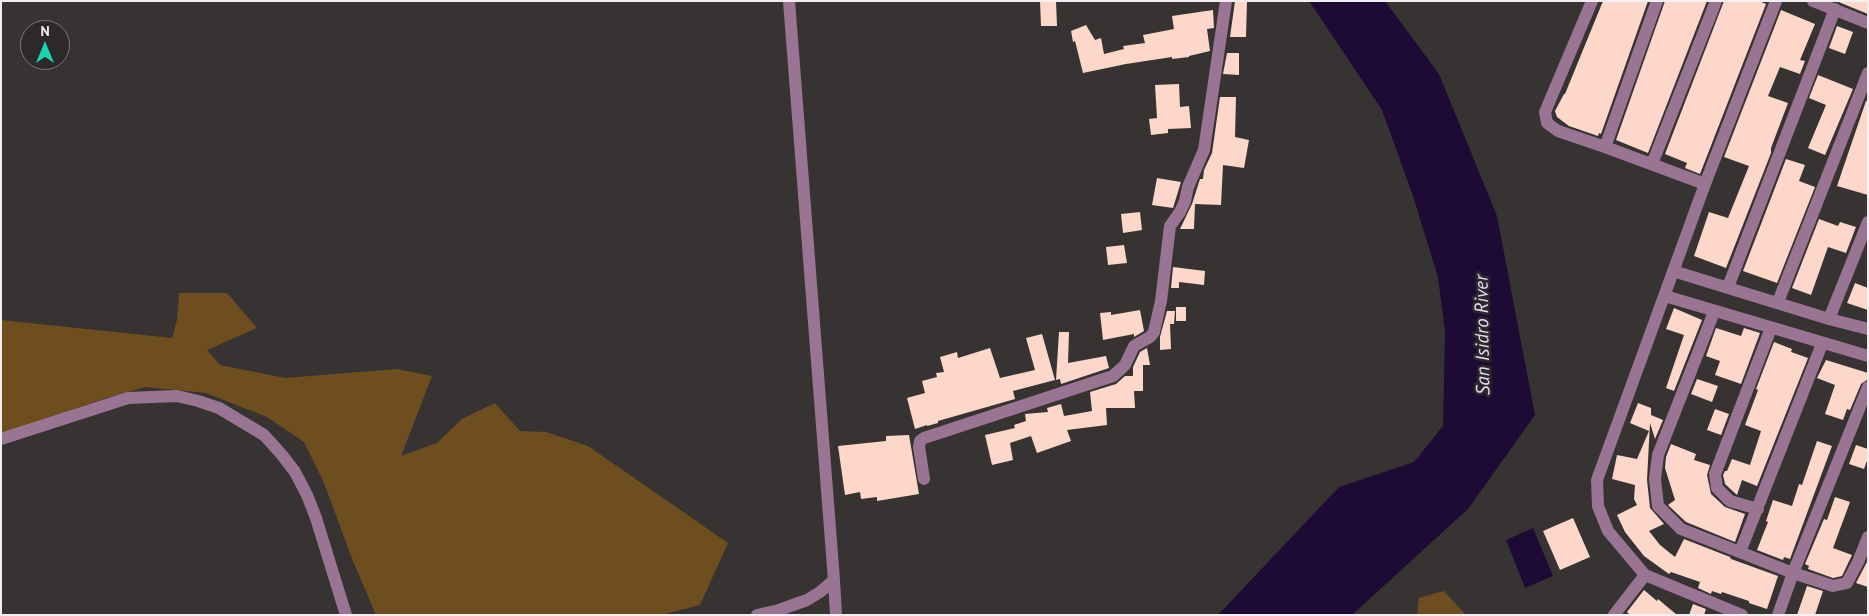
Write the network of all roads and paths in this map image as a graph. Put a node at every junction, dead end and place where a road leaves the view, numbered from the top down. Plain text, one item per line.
1 (789, 1) edge
2 (1226, 1) edge
3 (1592, 1) edge
4 (1657, 1) edge
5 (1716, 1) edge
6 (1776, 1) edge
7 (1813, 1) edge
8 (1834, 9) junction
9 (1868, 23) edge
10 (1868, 73) edge
11 (1605, 147) junction
12 (1652, 164) junction
13 (1705, 184) junction
14 (1868, 222) edge
15 (1673, 271) junction
16 (1728, 287) junction
17 (1665, 296) junction
18 (1778, 302) junction
19 (1714, 312) junction
20 (1829, 319) junction
21 (1771, 328) junction
22 (1868, 329) edge
23 (1822, 344) junction
24 (1868, 356) edge
25 (1868, 387) edge
26 (1, 438) edge
27 (924, 479) dead end
28 (1758, 509) junction
29 (1868, 537) edge
30 (1740, 552) junction
31 (1793, 573) junction
32 (1645, 575) junction
33 (834, 580) junction
34 (346, 615) edge
35 (757, 615) edge
36 (836, 615) edge
37 (1614, 615) edge
38 (1742, 615) edge
39 (1778, 615) edge

1 - 33 street
2 - 27 street
3 - 11 street
4 - 11 street
5 - 12 street
6 - 13 street
7 - 8 street
8 - 9 street
8 - 16 street
10 - 18 street
11 - 12 street
12 - 13 street
13 - 15 street
14 - 20 street
15 - 16 street
15 - 17 street
16 - 18 street
17 - 19 street
17 - 32 street
18 - 20 street
19 - 21 street
19 - 30 street
20 - 22 street
21 - 23 street
21 - 28 street
23 - 24 street
23 - 28 street
25 - 31 street
26 - 34 street
28 - 30 street
29 - 31 street
30 - 31 street
31 - 39 street
32 - 37 street
32 - 38 street
33 - 35 street
33 - 36 street

